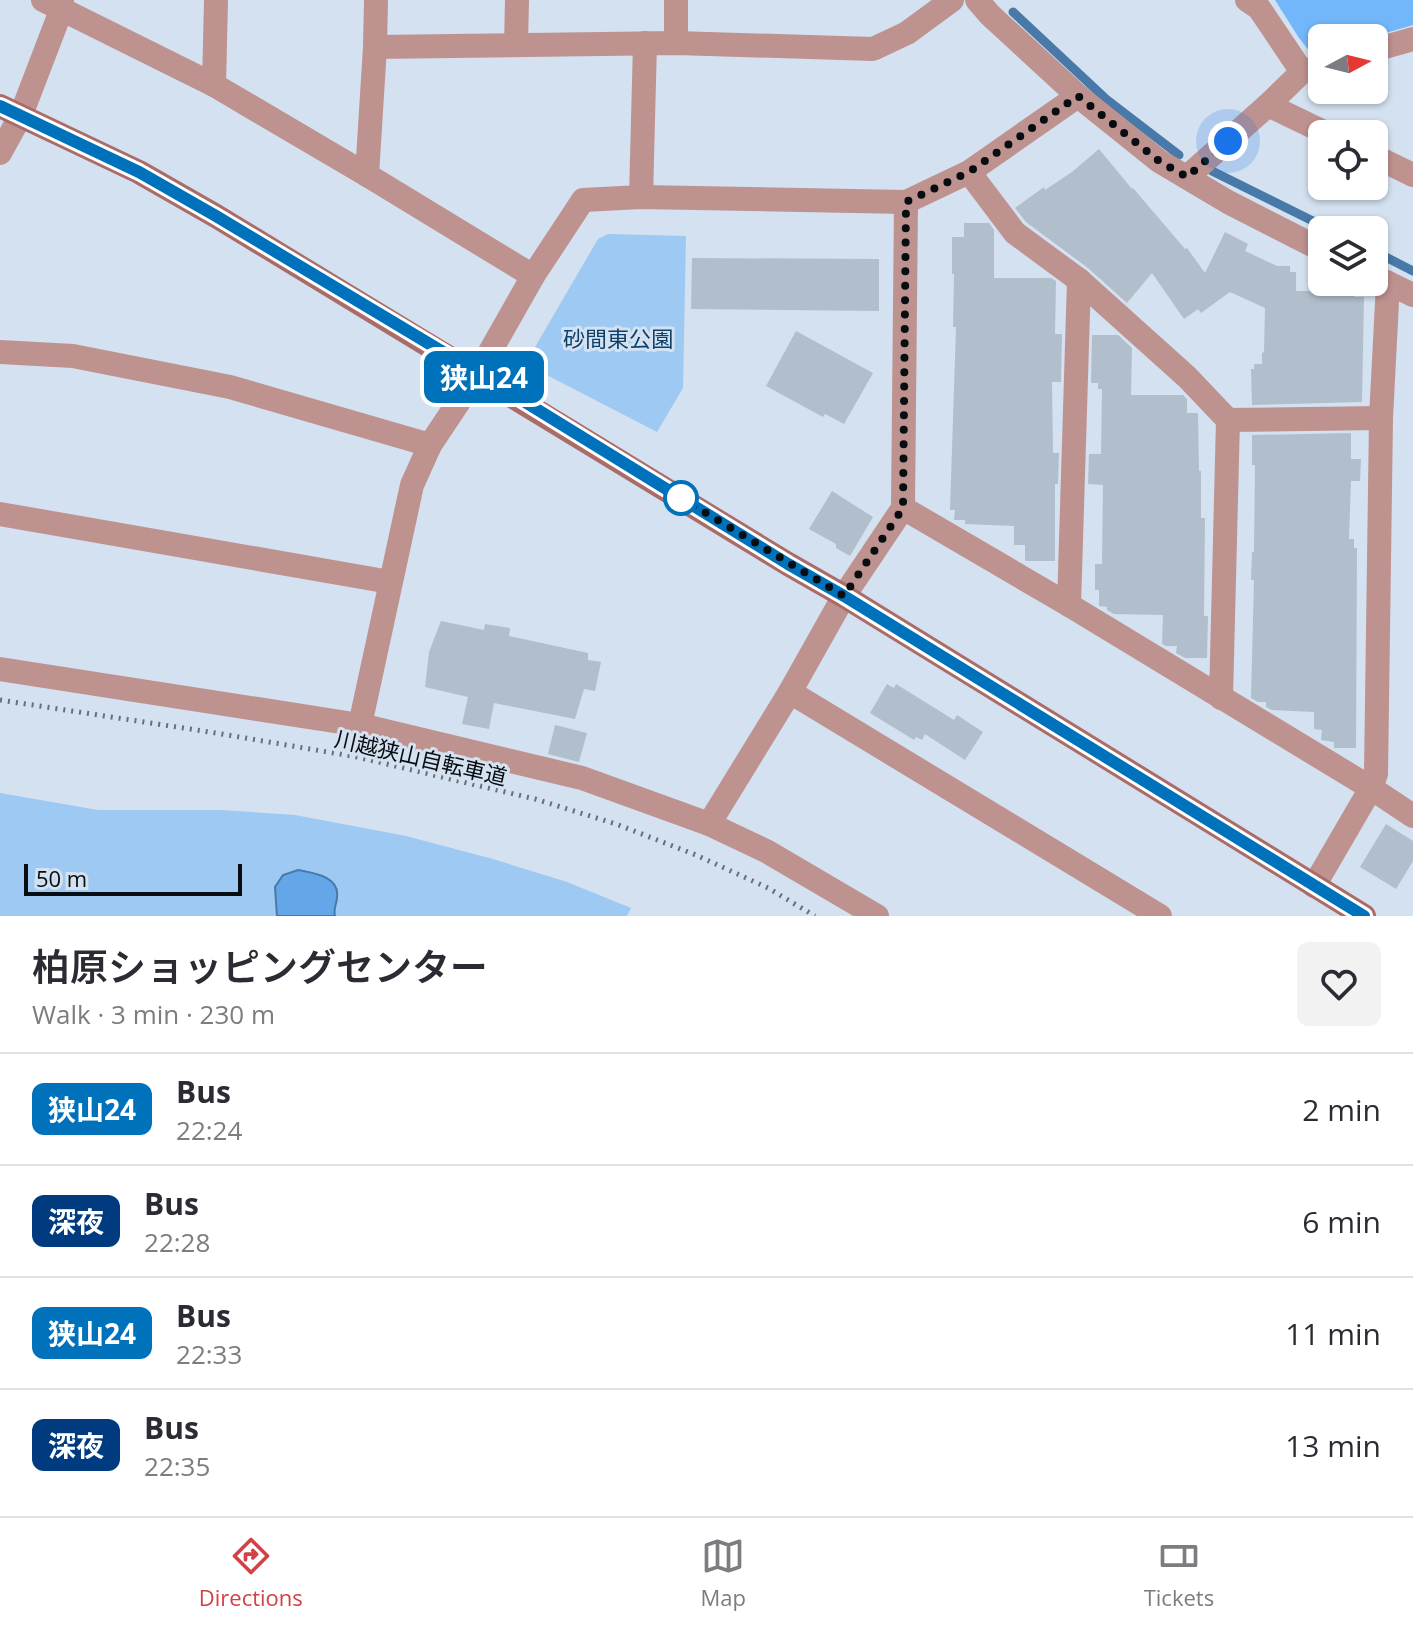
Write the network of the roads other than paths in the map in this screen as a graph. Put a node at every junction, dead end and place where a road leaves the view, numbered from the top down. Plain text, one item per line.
1 (216, 0) edge
2 (376, 0) edge
3 (517, 0) edge
4 (676, 0) edge
5 (952, 0) edge
6 (1247, 0) edge
7 (55, 3) edge
8 (992, 5) edge
9 (1413, 39) edge
10 (645, 43) junction
11 (676, 43) junction
12 (516, 45) junction
13 (1388, 46) edge
14 (375, 47) junction
15 (1308, 64) edge
16 (1308, 72) edge
17 (214, 85) junction
18 (1078, 96) junction
19 (1268, 105) junction
20 (10, 110) edge
21 (1308, 124) edge
22 (0, 153) edge
23 (1388, 163) edge
24 (969, 172) junction
25 (367, 175) junction
26 (1413, 175) edge
27 (1187, 177) junction
28 (641, 197) junction
29 (906, 202) junction
30 (1308, 243) edge
31 (533, 276) junction
32 (1079, 280) junction
33 (1388, 283) edge
34 (1413, 295) edge
35 (1381, 296) edge
36 (0, 352) edge
37 (478, 373) junction
38 (1381, 418) junction
39 (1228, 420) junction
40 (430, 445) junction
41 (903, 508) junction
42 (0, 514) edge
43 (390, 582) junction
44 (844, 596) junction
45 (1069, 605) junction
46 (0, 669) edge
47 (790, 692) junction
48 (1221, 698) junction
49 (360, 725) junction
50 (1371, 788) junction
51 (1413, 816) edge
52 (709, 824) junction
53 (1314, 886) junction
54 (877, 916) edge
55 (1160, 916) edge
56 (1364, 916) edge

1 - 17 street
2 - 14 street
3 - 12 street
4 - 11 street
5 - 11 street
6 - 15 street
7 - 17 street
7 - 20 street
8 - 18 street
9 - 13 street
10 - 11 street
10 - 12 street
10 - 28 street
12 - 14 street
14 - 25 street
16 - 19 street
17 - 25 street
18 - 24 street
18 - 27 street
19 - 21 street
19 - 27 street
20 - 22 street
20 - 37 street
23 - 26 street
24 - 29 street
24 - 32 street
25 - 31 street
27 - 30 street
28 - 29 street
28 - 31 street
29 - 41 street
31 - 37 street
32 - 39 street
32 - 45 street
33 - 34 street
35 - 38 street
36 - 40 street
37 - 40 street
37 - 44 street
38 - 39 street
38 - 50 street
39 - 48 street
40 - 43 street
41 - 44 street
41 - 45 street
42 - 43 street
43 - 49 street
44 - 47 street
44 - 53 street
45 - 48 street
46 - 49 street
47 - 52 street
47 - 55 street
48 - 50 street
49 - 52 street
50 - 51 street
50 - 53 street
52 - 54 street
53 - 56 street

